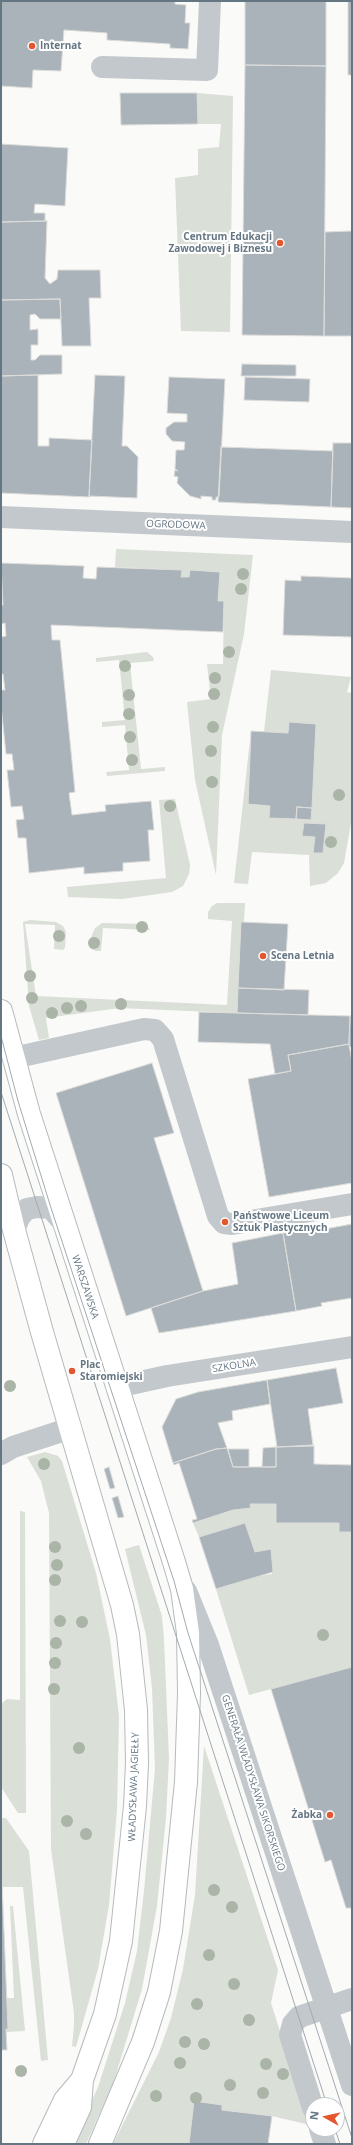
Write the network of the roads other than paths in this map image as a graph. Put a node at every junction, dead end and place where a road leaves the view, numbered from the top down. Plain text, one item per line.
1 (210, 1) edge
2 (102, 67) dead end
3 (1, 517) edge
4 (352, 532) edge
5 (1, 1011) edge
6 (13, 1058) junction
7 (1, 1175) edge
8 (352, 1204) edge
9 (12, 1208) edge
10 (63, 1222) junction
11 (352, 1347) edge
12 (117, 1387) junction
13 (71, 1428) junction
14 (1, 1454) edge
15 (174, 1562) junction
16 (352, 1999) edge
17 (326, 2007) junction
18 (82, 2080) junction
19 (352, 2085) edge
20 (310, 2097) edge
21 (44, 2144) edge
22 (62, 2144) edge
23 (100, 2144) edge

1 - 2 street
3 - 4 street, OGRODOWA
5 - 6 main road, WARSZAWSKA
6 - 8 street
6 - 10 main road, WARSZAWSKA
7 - 9 main road
9 - 10 street
9 - 13 main road
10 - 12 main road, WARSZAWSKA
11 - 12 street, SZKOLNA
12 - 15 main road, WARSZAWSKA
13 - 14 street
13 - 18 main road, WŁADYSŁAWA JAGIEŁŁY
15 - 17 street, GENERAŁA WŁADYSŁAWA SIKORSKIEGO
15 - 23 main road
16 - 17 street
17 - 19 street, GENERAŁA WŁADYSŁAWA SIKORSKIEGO
17 - 20 street
18 - 21 main road
18 - 22 main road, WŁADYSŁAWA JAGIEŁŁY

